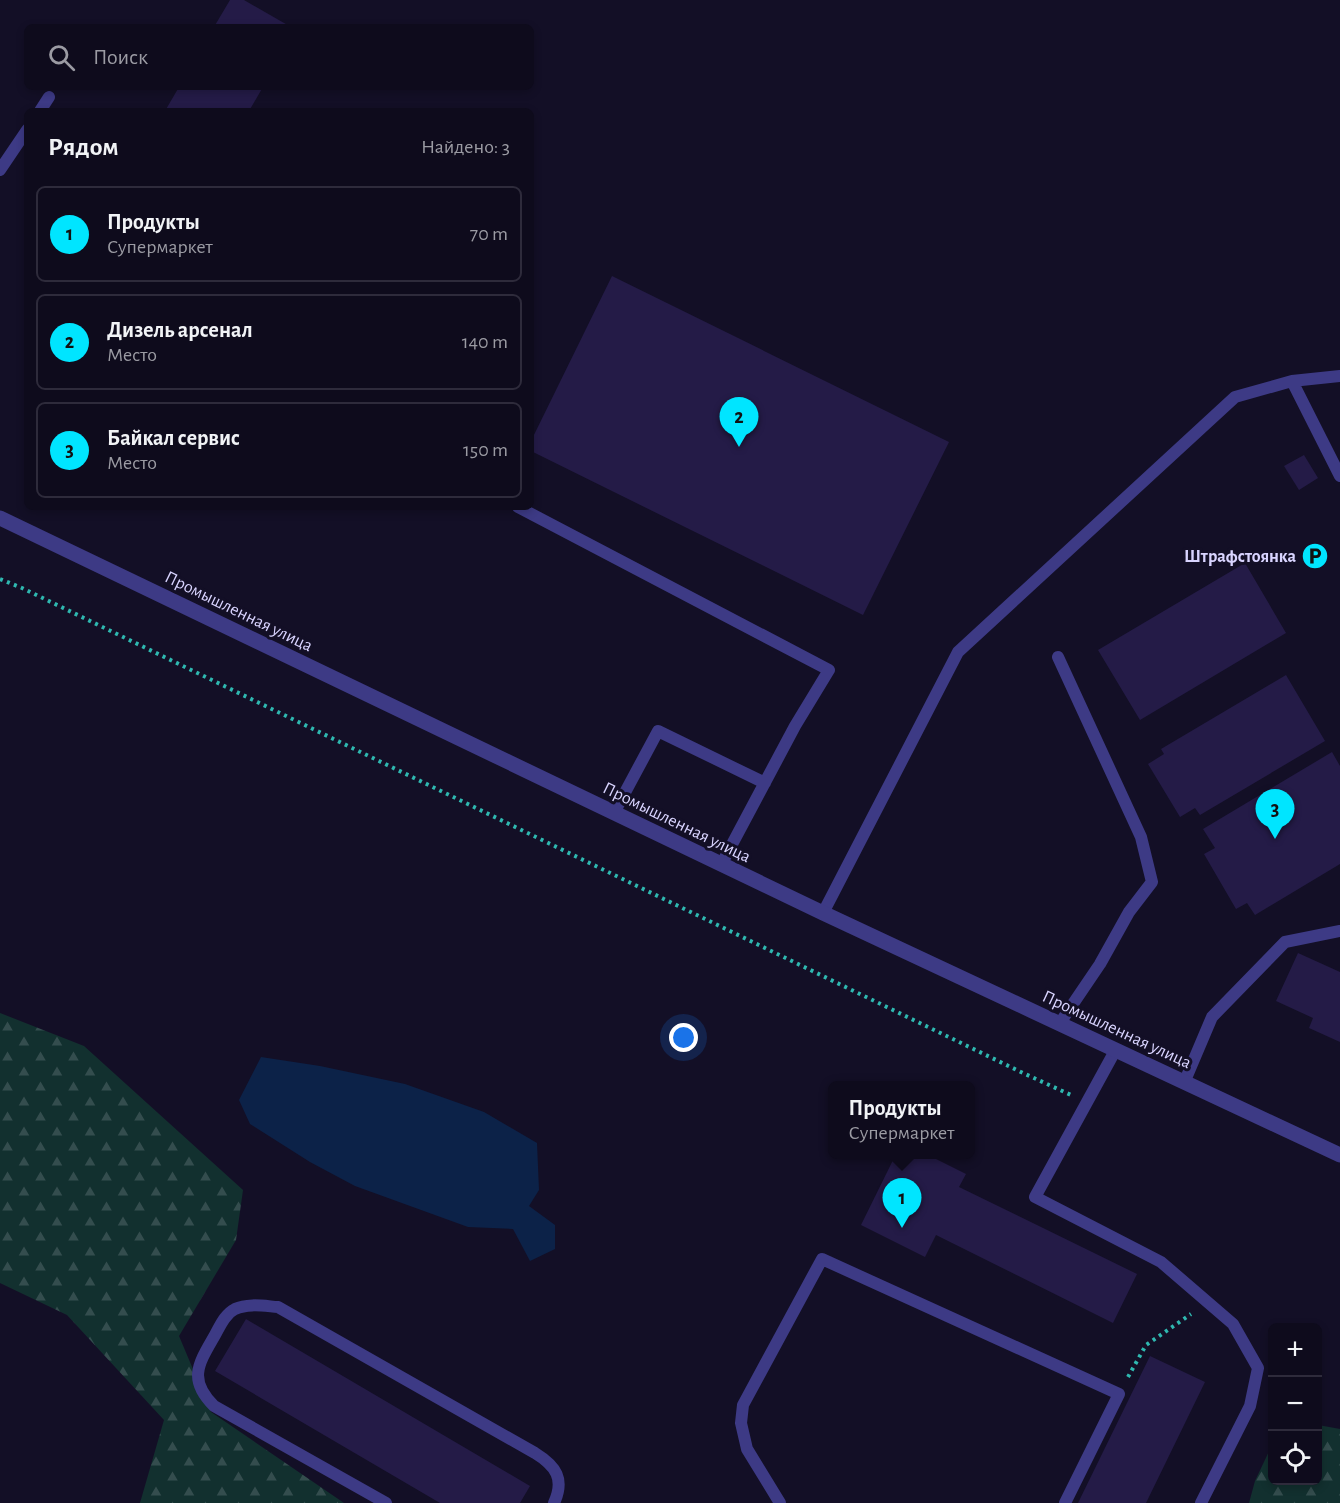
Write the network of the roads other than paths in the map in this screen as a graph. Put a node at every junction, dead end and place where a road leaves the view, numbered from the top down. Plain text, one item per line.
1 (49, 97) dead end
2 (42, 108) edge
3 (24, 134) edge
4 (0, 170) edge
5 (1340, 376) edge
6 (1292, 381) junction
7 (1340, 476) edge
8 (524, 510) edge
9 (0, 518) edge
10 (1058, 657) dead end
11 (765, 783) junction
12 (614, 813) junction
13 (721, 865) junction
14 (823, 913) junction
15 (1340, 931) edge
16 (1060, 1023) junction
17 (1115, 1051) junction
18 (1184, 1083) junction
19 (1340, 1155) edge
20 (386, 1503) edge
21 (554, 1503) edge
22 (780, 1503) edge
23 (1065, 1503) edge
24 (1201, 1503) edge

1 - 2 lane
3 - 4 lane
5 - 6 lane
6 - 7 lane
6 - 14 lane
8 - 11 lane
9 - 12 street, Промышленная улица
10 - 16 lane
11 - 12 lane
11 - 13 lane
12 - 13 street, Промышленная улица
13 - 14 street, Промышленная улица
14 - 16 street, Промышленная улица
15 - 18 lane
16 - 17 street, Промышленная улица
17 - 18 street, Промышленная улица
17 - 24 lane
18 - 19 street, Промышленная улица
20 - 21 lane
22 - 23 lane

